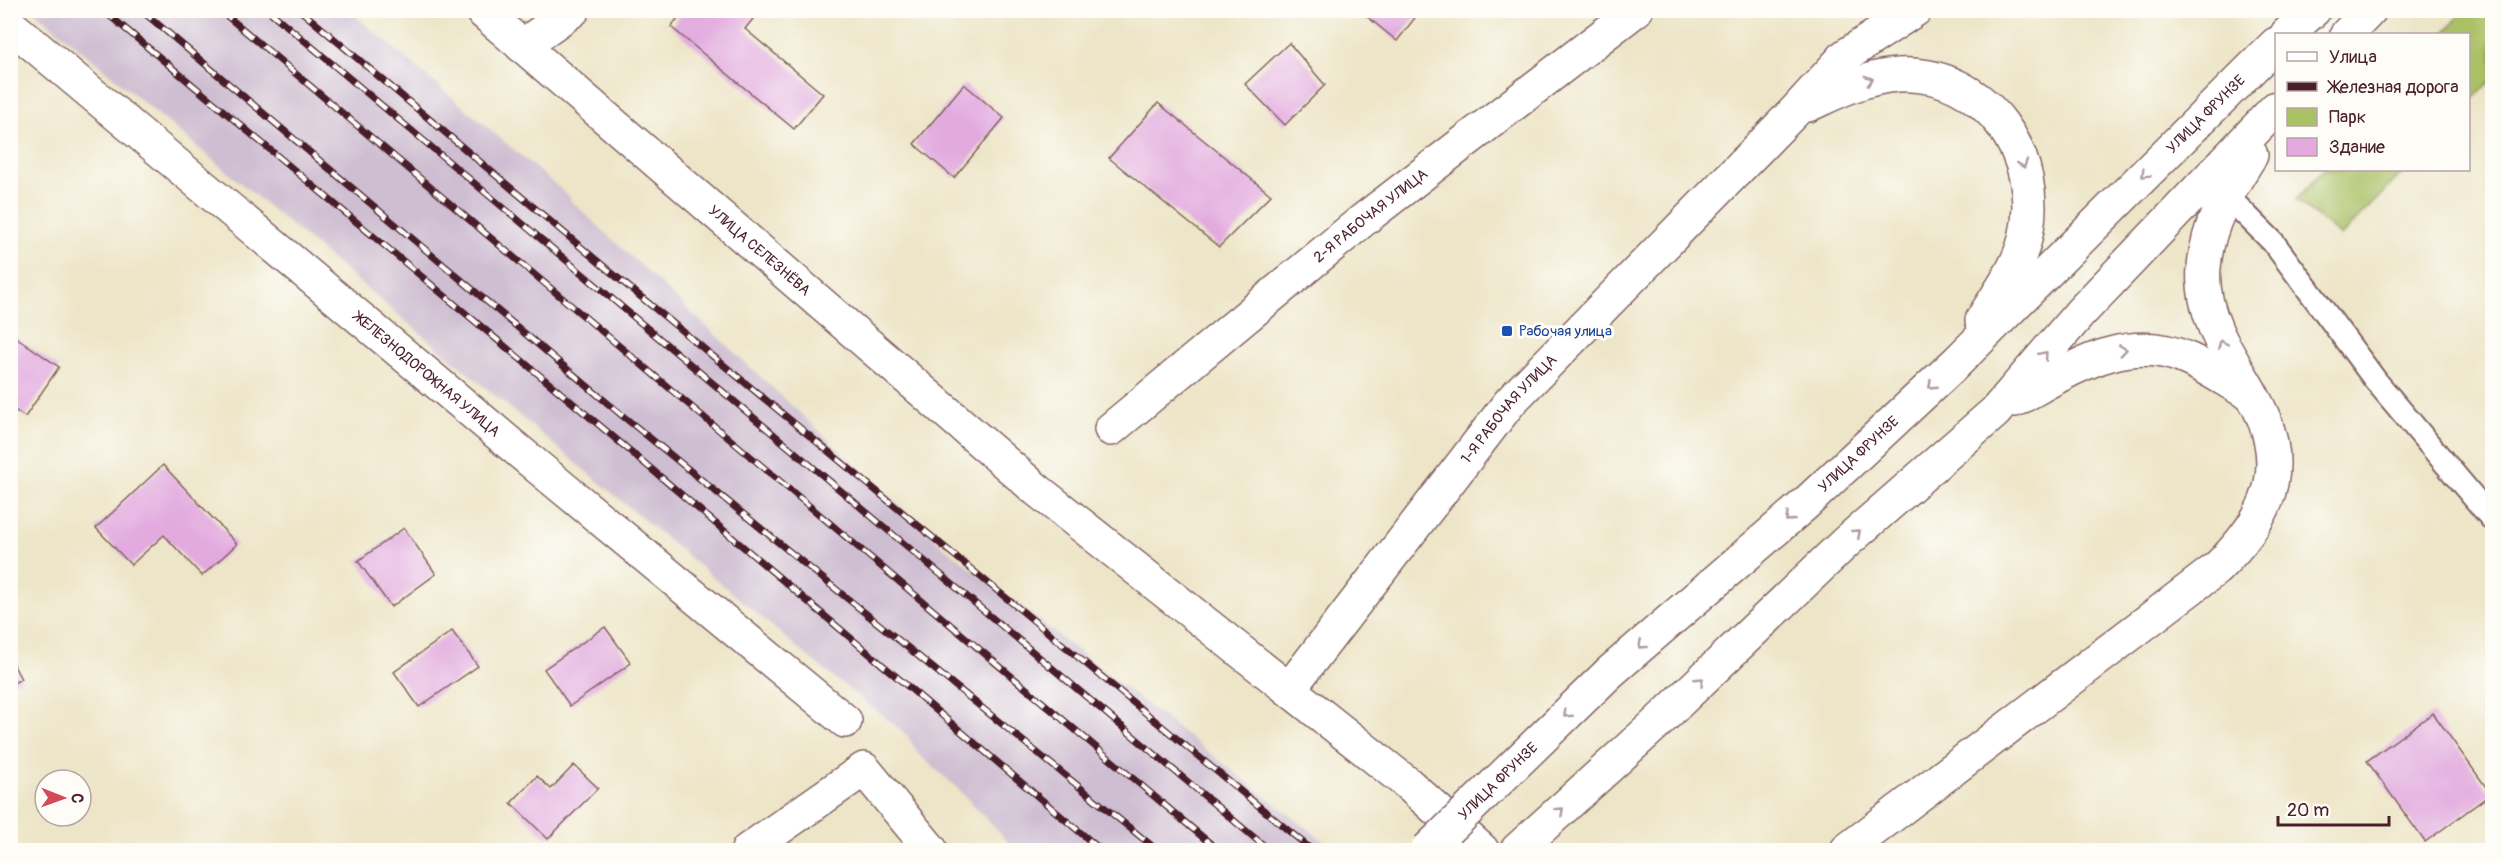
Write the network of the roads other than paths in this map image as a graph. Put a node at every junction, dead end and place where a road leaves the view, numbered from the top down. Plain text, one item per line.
1 (481, 10) edge
2 (573, 10) edge
3 (1636, 10) edge
4 (1915, 10) edge
5 (2314, 10) edge
6 (2370, 10) edge
7 (10, 25) edge
8 (2288, 33) edge
9 (2348, 33) edge
10 (522, 46) junction
11 (2275, 46) edge
12 (2275, 110) edge
13 (1795, 111) junction
14 (2275, 118) edge
15 (2232, 201) dead end
16 (1958, 361) junction
17 (2252, 395) junction
18 (1995, 412) junction
19 (1111, 429) dead end
20 (2493, 519) edge
21 (1289, 689) junction
22 (845, 721) dead end
23 (748, 850) edge
24 (931, 850) edge
25 (1427, 850) edge
26 (1482, 850) edge
27 (1517, 850) edge
28 (1847, 850) edge

1 - 10 main road, УЛИЦА СЕЛЕЗНЁВА
2 - 10 main road
3 - 19 main road, 2-Я РАБОЧАЯ УЛИЦА
4 - 13 main road, 1-Я РАБОЧАЯ УЛИЦА
5 - 8 main road
6 - 9 main road
7 - 22 main road, ЖЕЛЕЗНОДОРОЖНАЯ УЛИЦА
10 - 21 main road, УЛИЦА СЕЛЕЗНЁВА
11 -> 16 main road, УЛИЦА ФРУНЗЕ
18 -> 12 main road
13 -> 16 main road
13 - 21 main road, 1-Я РАБОЧАЯ УЛИЦА
17 -> 14 main road
15 - 20 lane
16 -> 25 main road, УЛИЦА ФРУНЗЕ, bridge
18 -> 17 main road
17 - 28 main road
27 -> 18 main road
21 - 26 main road, УЛИЦА СЕЛЕЗНЁВА
23 - 24 main road

